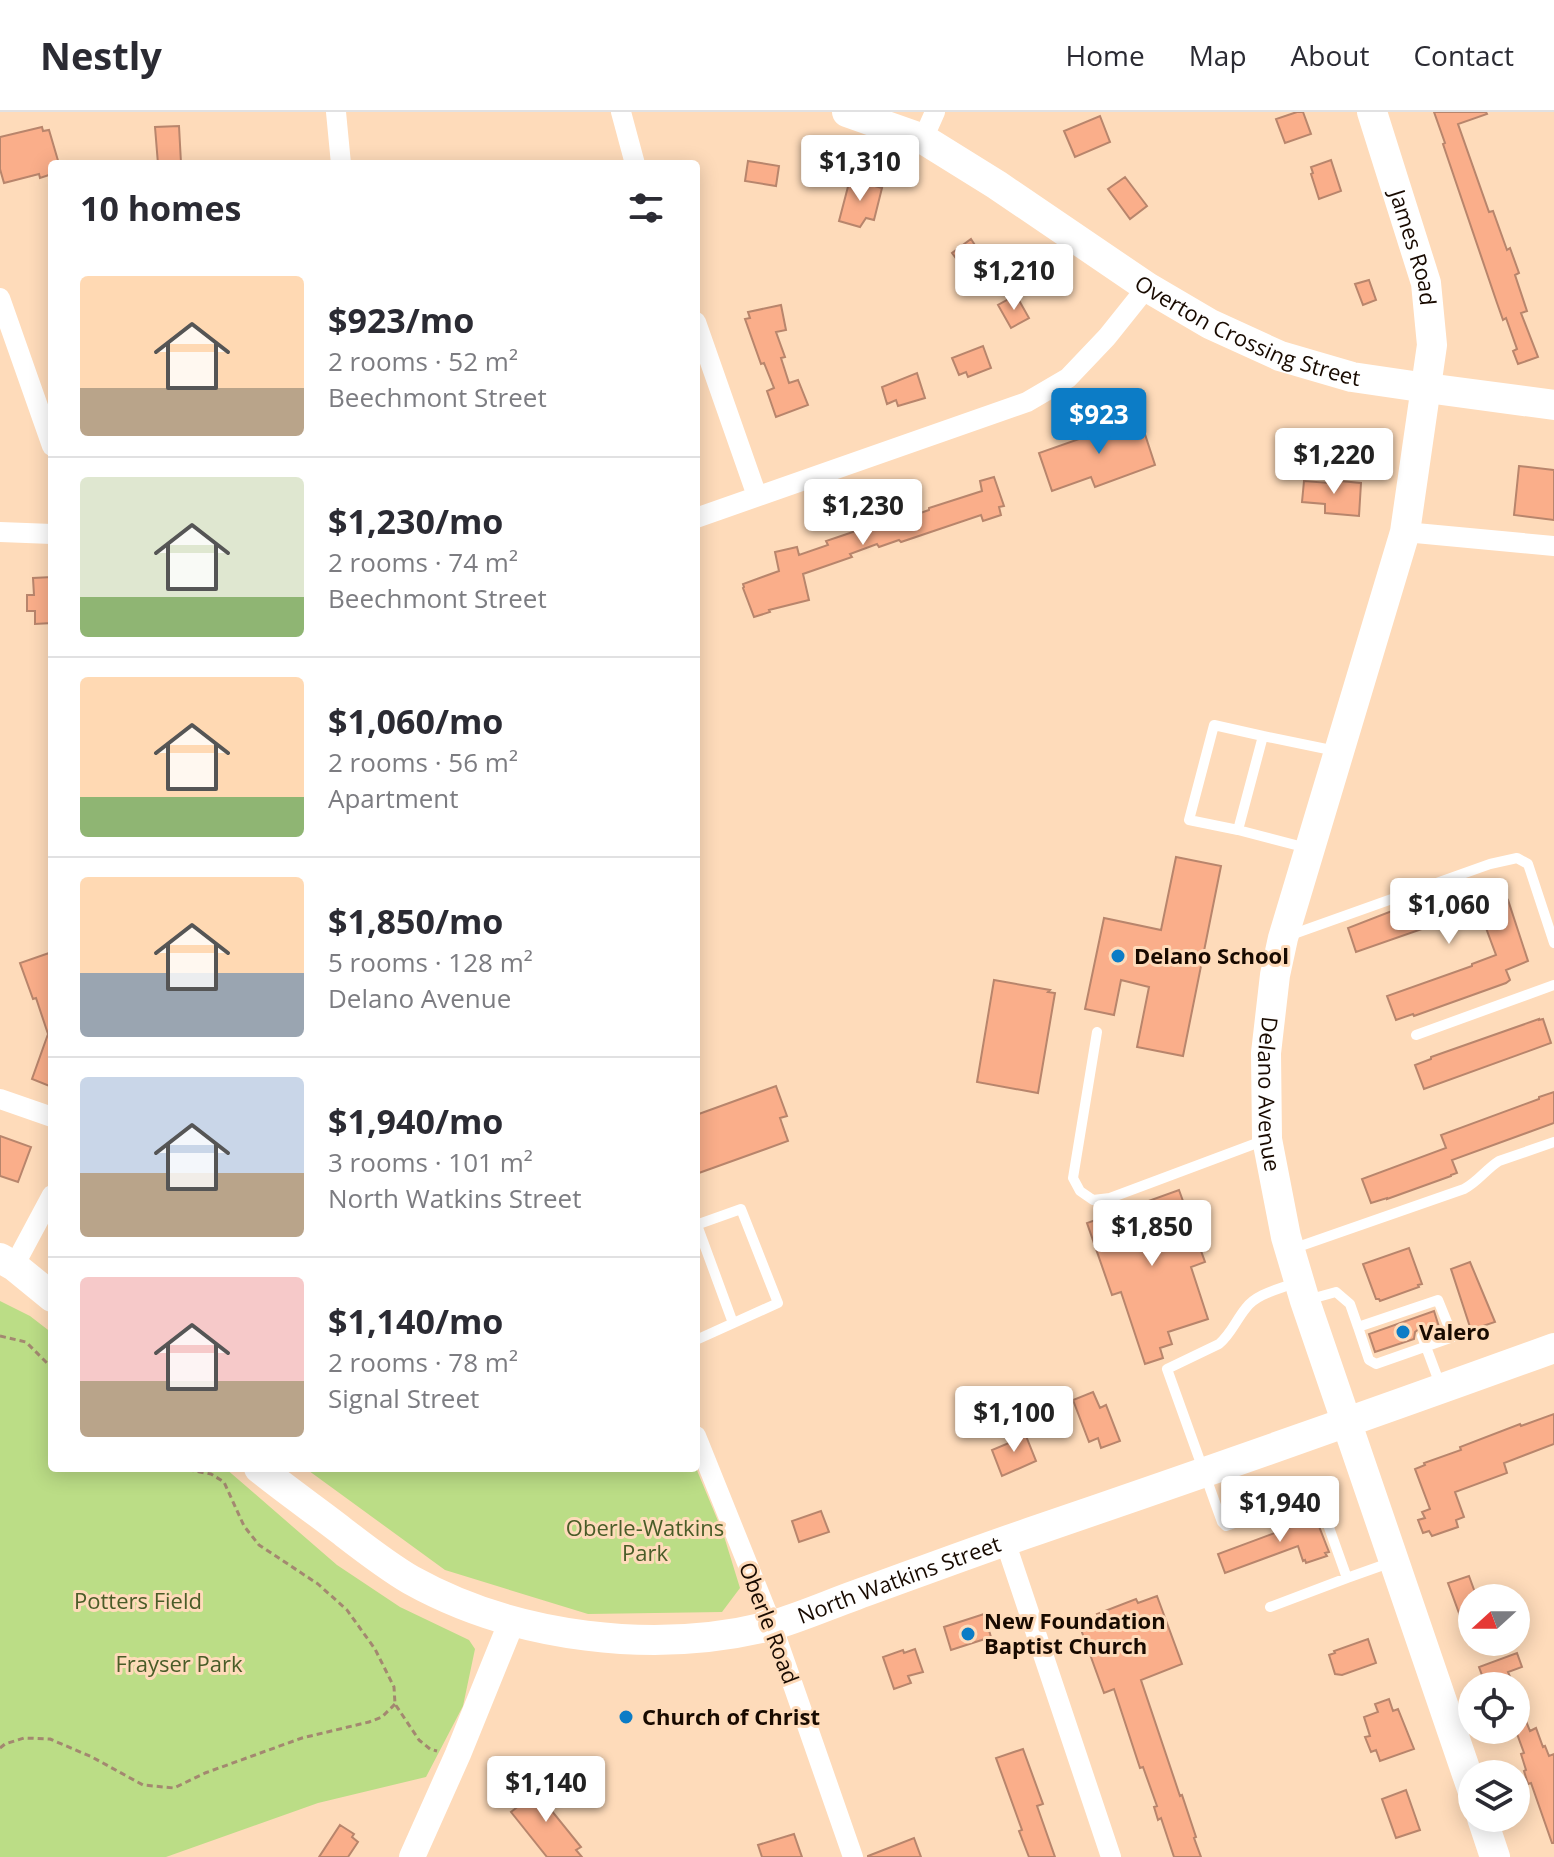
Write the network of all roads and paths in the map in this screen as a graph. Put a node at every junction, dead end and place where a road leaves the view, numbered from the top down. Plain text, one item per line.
1 (336, 112) edge
2 (621, 112) edge
3 (847, 112) edge
4 (1372, 112) edge
5 (929, 126) edge
6 (341, 160) edge
7 (634, 160) edge
8 (1147, 287) junction
9 (0, 298) edge
10 (700, 333) edge
11 (1427, 388) junction
12 (1554, 405) edge
13 (48, 435) edge
14 (757, 496) junction
15 (700, 517) edge
16 (0, 532) edge
17 (1405, 532) junction
18 (48, 534) edge
19 (1554, 546) edge
20 (1263, 736) junction
21 (1338, 751) junction
22 (1238, 830) junction
23 (1309, 849) junction
24 (1283, 938) junction
25 (1554, 943) edge
26 (1554, 985) edge
27 (1097, 1032) dead end
28 (1416, 1035) dead end
29 (0, 1099) edge
30 (48, 1116) edge
31 (1267, 1139) junction
32 (1554, 1142) edge
33 (48, 1201) edge
34 (700, 1224) edge
35 (700, 1236) edge
36 (1290, 1250) junction
37 (7, 1262) edge
38 (1303, 1291) junction
39 (48, 1294) edge
40 (733, 1323) junction
41 (1358, 1327) junction
42 (0, 1336) edge
43 (700, 1338) edge
44 (1424, 1342) junction
45 (1554, 1348) edge
46 (48, 1364) edge
47 (1442, 1389) junction
48 (1347, 1424) junction
49 (700, 1446) edge
50 (200, 1472) edge
51 (264, 1472) edge
52 (1204, 1473) junction
53 (1286, 1505) dead end
54 (1321, 1505) dead end
55 (1005, 1541) junction
56 (1394, 1561) junction
57 (1347, 1578) junction
58 (1270, 1607) dead end
59 (512, 1621) junction
60 (772, 1625) junction
61 (395, 1704) junction
62 (0, 1748) edge
63 (458, 1754) junction
64 (1462, 1760) edge
65 (1487, 1832) edge
66 (412, 1857) edge
67 (853, 1857) edge
68 (1111, 1857) edge
69 (1495, 1857) edge

1 - 6 street
2 - 7 street
3 - 5 main road, Overton Crossing Street
4 - 11 main road, James Road
5 - 8 main road, Overton Crossing Street
8 - 11 main road, Overton Crossing Street
8 - 14 street
9 - 13 street
10 - 14 street
11 - 12 main road, Overton Crossing Street
11 - 17 main road, Delano Avenue
14 - 15 street
16 - 18 street
17 - 19 street
17 - 21 main road, Delano Avenue
20 - 21 lane
20 - 22 lane
20 - 22 lane
21 - 23 main road, Delano Avenue
22 - 23 lane
23 - 24 main road, Delano Avenue
24 - 25 lane
24 - 31 main road, Delano Avenue
26 - 28 lane
27 - 31 lane
29 - 30 street
31 - 36 main road, Delano Avenue
32 - 36 lane
33 - 37 street
34 - 40 lane
35 - 40 lane
36 - 38 main road, Delano Avenue
37 - 39 main road
38 - 41 lane
38 - 48 main road, Delano Avenue
38 - 52 lane
40 - 43 lane
41 - 44 lane
41 - 44 lane
42 - 46 path
44 - 47 lane
45 - 47 main road, North Watkins Street
47 - 48 main road, North Watkins Street
48 - 52 main road, North Watkins Street
48 - 56 main road, Delano Avenue
49 - 60 street, Oberle Road
50 - 61 path
51 - 59 main road, North Watkins Street
52 - 53 lane
52 - 55 main road, North Watkins Street
54 - 57 lane
55 - 60 main road, North Watkins Street
55 - 68 street
56 - 57 lane
56 - 64 main road, Delano Avenue
57 - 58 lane
59 - 60 main road, North Watkins Street
59 - 63 street
60 - 67 street, Oberle Road
61 - 62 path
61 - 63 path
63 - 66 street
65 - 69 main road

